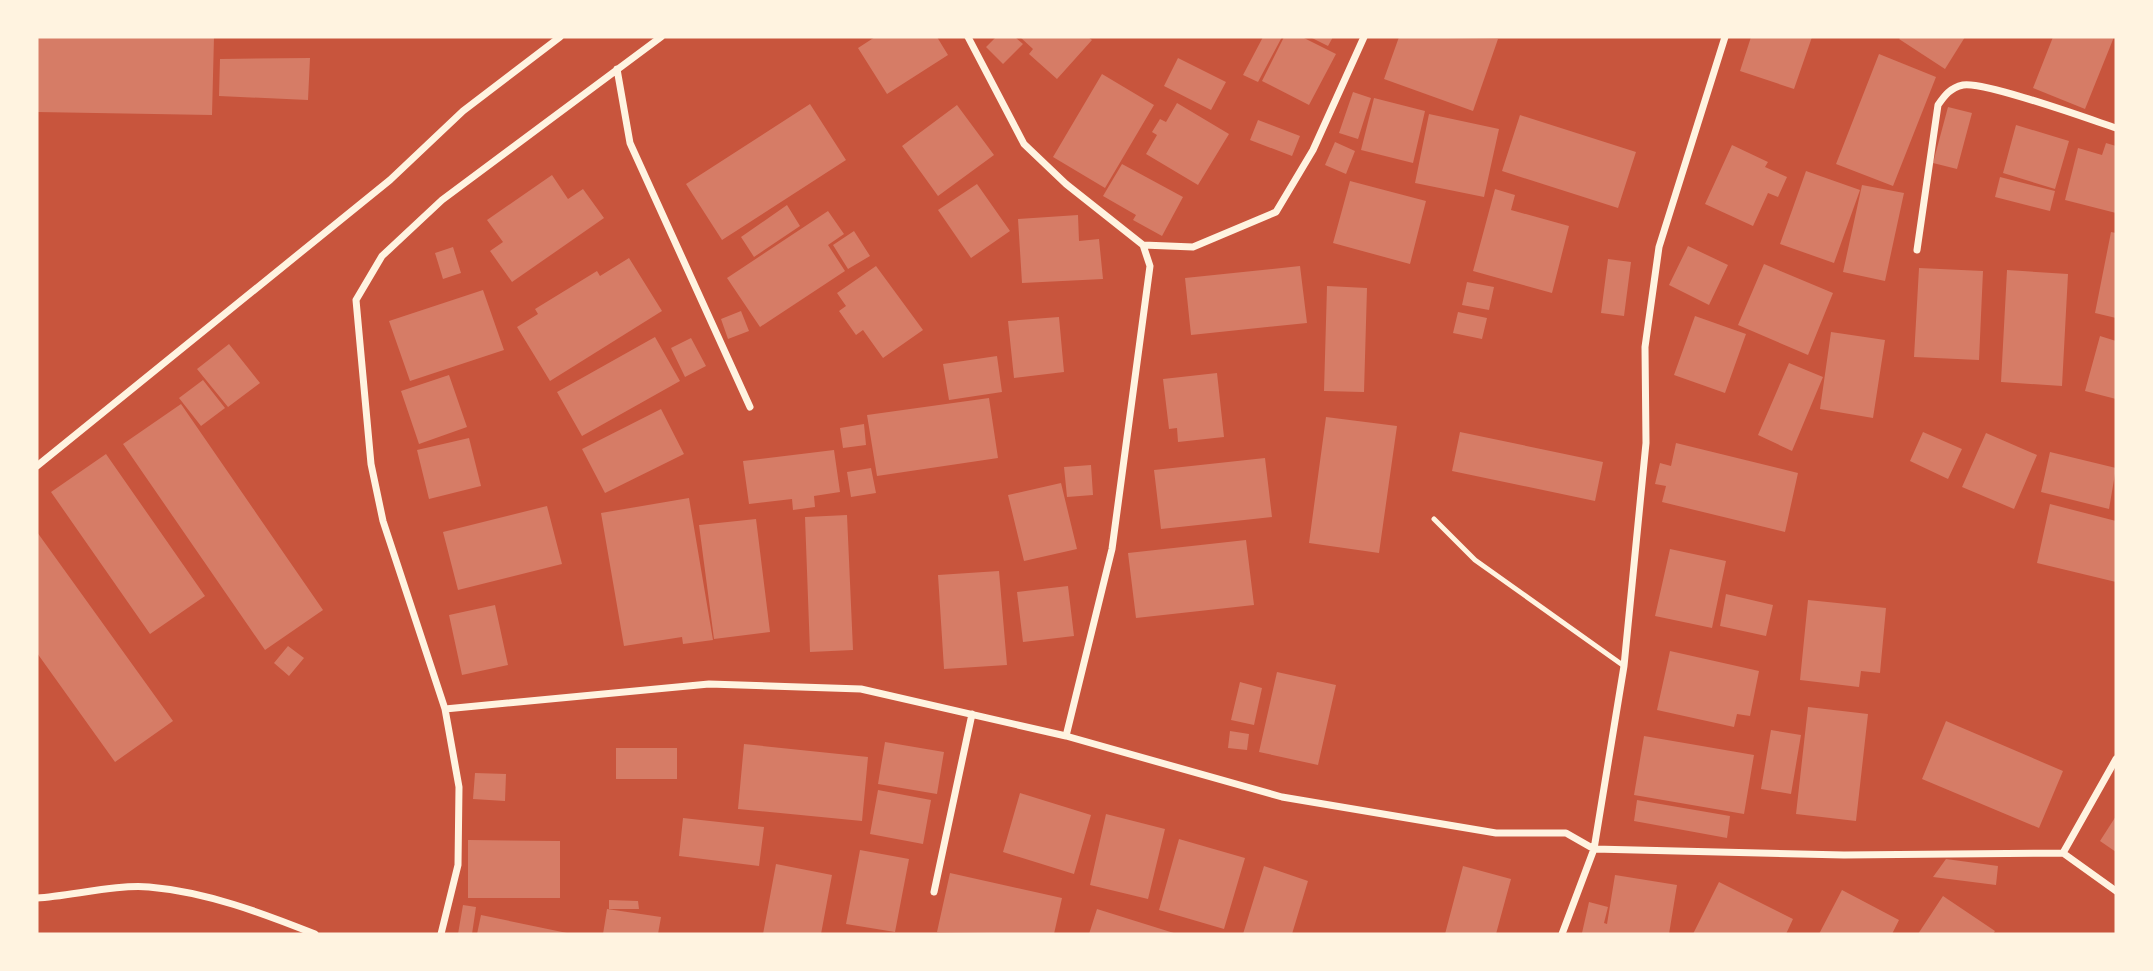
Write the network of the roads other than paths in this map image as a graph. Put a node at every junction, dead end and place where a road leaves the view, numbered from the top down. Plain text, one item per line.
1 (560, 37) edge
2 (662, 37) edge
3 (968, 37) edge
4 (1364, 37) edge
5 (1725, 37) edge
6 (617, 69) junction
7 (2116, 128) edge
8 (1143, 245) junction
9 (1917, 250) dead end
10 (750, 407) dead end
11 (37, 466) edge
12 (1434, 519) dead end
13 (1624, 666) junction
14 (445, 709) junction
15 (972, 714) junction
16 (1066, 736) junction
17 (2116, 760) edge
18 (1594, 849) junction
19 (2063, 853) junction
20 (2116, 891) edge
21 (934, 892) dead end
22 (37, 898) edge
23 (315, 934) edge
24 (441, 934) edge
25 (1562, 934) edge

1 - 11 street
2 - 6 street
3 - 8 street
4 - 8 street
5 - 13 street
6 - 10 street
6 - 14 street
7 - 9 street
8 - 16 street
12 - 13 lane
13 - 18 street
14 - 15 street
14 - 24 street
15 - 16 street
15 - 21 street
16 - 18 street
17 - 19 street
18 - 19 street
18 - 25 street
19 - 20 street
22 - 23 street

